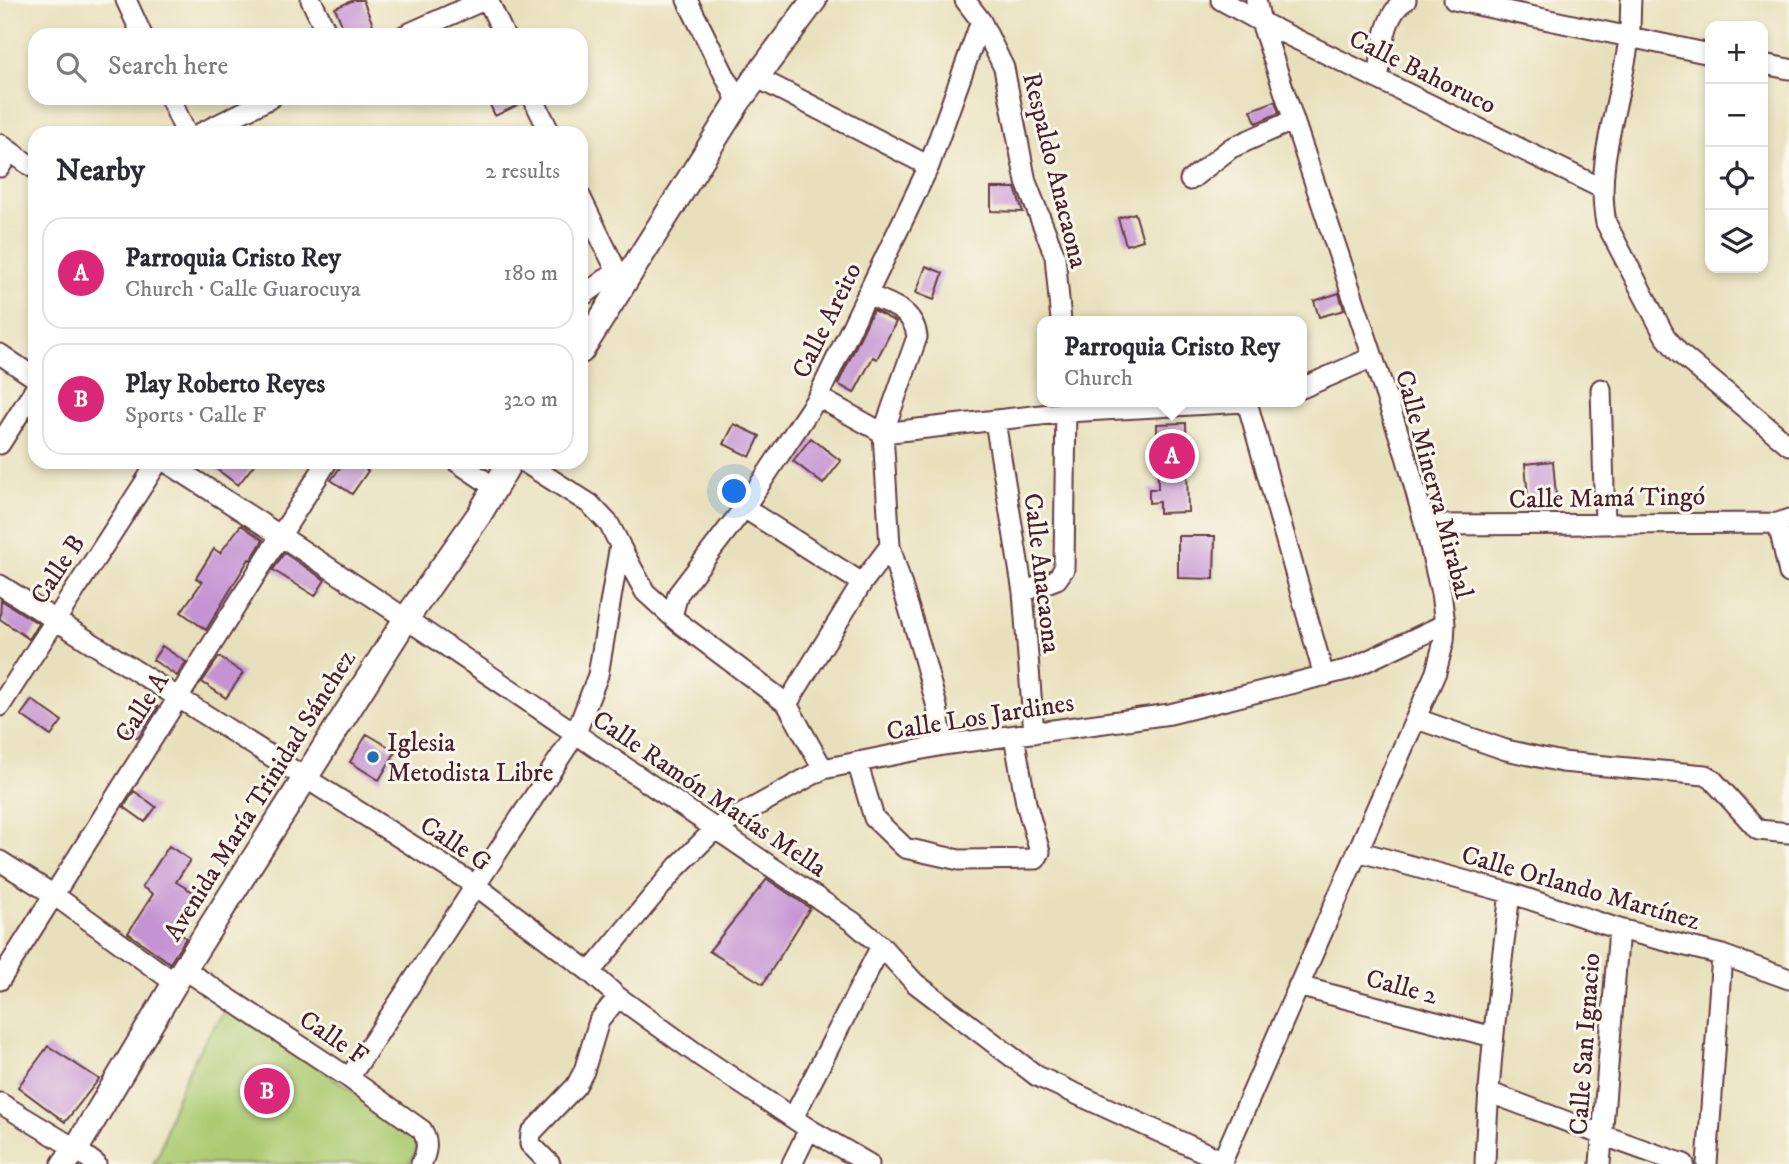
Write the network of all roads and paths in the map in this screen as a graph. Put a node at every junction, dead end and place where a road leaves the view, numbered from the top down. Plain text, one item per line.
1 (126, 0) edge
2 (311, 0) edge
3 (486, 0) edge
4 (687, 0) edge
5 (814, 0) edge
6 (965, 0) edge
7 (1221, 0) edge
8 (1256, 0) edge
9 (1406, 0) edge
10 (1454, 0) edge
11 (1631, 0) edge
12 (981, 21) junction
13 (1261, 22) junction
14 (139, 28) edge
15 (325, 28) edge
16 (421, 28) edge
17 (500, 28) edge
18 (1629, 38) junction
19 (1705, 53) edge
20 (1768, 65) edge
21 (1789, 69) edge
22 (756, 77) junction
23 (1378, 79) junction
24 (738, 102) junction
25 (173, 105) edge
26 (257, 105) edge
27 (536, 105) edge
28 (1294, 120) junction
29 (183, 126) edge
30 (215, 126) edge
31 (547, 126) edge
32 (3, 154) edge
33 (28, 166) edge
34 (929, 166) junction
35 (1190, 180) dead end
36 (1602, 189) junction
37 (588, 213) edge
38 (620, 279) junction
39 (588, 294) edge
40 (867, 294) junction
41 (1060, 316) edge
42 (588, 338) edge
43 (0, 354) edge
44 (1373, 357) junction
45 (28, 373) edge
46 (1307, 385) edge
47 (1601, 389) dead end
48 (818, 397) junction
49 (28, 400) edge
50 (1066, 407) edge
51 (1247, 407) edge
52 (995, 421) junction
53 (883, 433) junction
54 (0, 444) edge
55 (1789, 444) edge
56 (153, 469) edge
57 (177, 469) edge
58 (323, 469) edge
59 (535, 469) edge
60 (483, 475) edge
61 (744, 508) junction
62 (1784, 521) edge
63 (1605, 523) junction
64 (1425, 525) junction
65 (281, 535) junction
66 (620, 545) junction
67 (890, 547) junction
68 (1789, 573) edge
69 (862, 583) junction
70 (0, 585) edge
71 (1023, 592) junction
72 (671, 616) junction
73 (406, 619) junction
74 (55, 620) junction
75 (1445, 624) junction
76 (1324, 676) junction
77 (178, 698) junction
78 (787, 704) junction
79 (0, 706) edge
80 (1417, 719) junction
81 (576, 733) junction
82 (1034, 733) junction
83 (1014, 736) junction
84 (943, 745) junction
85 (856, 762) junction
86 (823, 769) junction
87 (305, 778) junction
88 (715, 829) junction
89 (1789, 833) edge
90 (1357, 850) junction
91 (0, 861) edge
92 (475, 886) junction
93 (1510, 892) junction
94 (54, 895) junction
95 (1619, 929) junction
96 (881, 946) junction
97 (1722, 955) junction
98 (590, 972) junction
99 (179, 976) junction
100 (1789, 979) edge
101 (0, 980) edge
102 (1298, 986) junction
103 (618, 998) junction
104 (1493, 1037) junction
105 (349, 1078) junction
106 (1488, 1092) junction
107 (0, 1103) edge
108 (793, 1118) junction
109 (809, 1129) junction
110 (1603, 1137) junction
111 (70, 1156) edge
112 (1222, 1163) edge
113 (96, 1164) edge
114 (421, 1164) edge
115 (550, 1164) edge
116 (792, 1164) edge
117 (869, 1164) edge
118 (1485, 1164) edge
119 (1600, 1164) edge
120 (1684, 1164) edge
121 (1707, 1164) edge

1 - 14 street
2 - 15 street
3 - 16 street
3 - 17 street
4 - 24 street
5 - 22 main road
6 - 12 street, Respaldo Anacaona
7 - 13 street, Calle Bahoruco
8 - 13 street, Calle Minerva Mirabal
9 - 23 street
10 - 18 street
11 - 18 street
12 - 34 street, Calle Areito
12 - 41 street, Respaldo Anacaona
13 - 23 street, Calle Bahoruco
13 - 28 street, Calle Minerva Mirabal
18 - 19 street
18 - 36 street
20 - 21 street
22 - 24 main road
22 - 34 street
23 - 36 street, Calle Bahoruco
24 - 38 main road
25 - 29 street
26 - 30 street
27 - 31 street
28 - 35 street
28 - 44 street, Calle Minerva Mirabal
32 - 33 street
34 - 40 street, Calle Areito
36 - 55 street
37 - 38 street
38 - 39 street
38 - 42 main road
40 - 48 street, Calle Areito
40 - 53 street
43 - 45 street
44 - 46 street
44 - 64 street, Calle Minerva Mirabal
47 - 63 street
48 - 53 street
48 - 61 street, Calle Areito
49 - 54 street
50 - 52 street
50 - 71 street
51 - 76 street
52 - 53 street
52 - 71 street, Calle Anacaona
53 - 67 street
56 - 74 street, Calle B
57 - 65 street, Calle Ramón Matías Mella
58 - 65 street, Calle A
59 - 66 street
60 - 73 main road, Avenida María Trinidad Sánchez
61 - 69 street
61 - 72 street, Calle Areito
62 - 63 street, Calle Mamá Tingó
62 - 68 street
63 - 64 street, Calle Mamá Tingó
64 - 75 street, Calle Minerva Mirabal
65 - 73 street, Calle Ramón Matías Mella
65 - 77 street, Calle A
66 - 72 street
66 - 81 street
67 - 69 street
67 - 84 street
69 - 78 street
70 - 74 street, Calle G
71 - 82 street, Calle Anacaona
72 - 78 street
73 - 81 street, Calle Ramón Matías Mella
73 - 87 main road, Avenida María Trinidad Sánchez
74 - 77 street, Calle G
74 - 79 street, Calle B
75 - 76 street, Calle Los Jardines
75 - 80 street, Calle Minerva Mirabal
76 - 82 street, Calle Los Jardines
77 - 87 street, Calle G
77 - 94 street, Calle A
78 - 86 street
80 - 89 street
80 - 90 street, Calle Minerva Mirabal
81 - 88 street, Calle Ramón Matías Mella
81 - 92 street
82 - 83 street, Calle Los Jardines
83 - 84 street, Calle Los Jardines
83 - 85 street
84 - 85 street, Calle Los Jardines
85 - 86 street, Calle Los Jardines
86 - 88 street, Calle Los Jardines
87 - 92 street, Calle G
87 - 99 main road, Avenida María Trinidad Sánchez
88 - 96 street, Calle Ramón Matías Mella
88 - 98 street, Calle Los Jardines
90 - 93 street, Calle Orlando Martínez
90 - 102 street, Calle Minerva Mirabal
91 - 94 street, Calle F
92 - 98 street, Calle G
92 - 105 street
93 - 95 street, Calle Orlando Martínez
93 - 104 street
94 - 99 street, Calle F
94 - 101 street, Calle A
95 - 97 street, Calle Orlando Martínez
95 - 110 street, Calle San Ignacio
96 - 108 street
96 - 112 street, Calle Ramón Matías Mella
97 - 100 street, Calle Orlando Martínez
97 - 121 street
98 - 103 street, Calle G
99 - 105 street, Calle F
99 - 111 main road, Avenida María Trinidad Sánchez
102 - 104 street, Calle 2
102 - 112 street, Calle Minerva Mirabal
103 - 108 street, Calle G
103 - 115 street
104 - 106 street
105 - 114 street, Calle F
106 - 110 street
106 - 118 street
107 - 111 street
108 - 109 street, Calle G
109 - 116 street
109 - 117 street, Calle G
110 - 119 street, Calle San Ignacio
110 - 120 street
111 - 113 street

